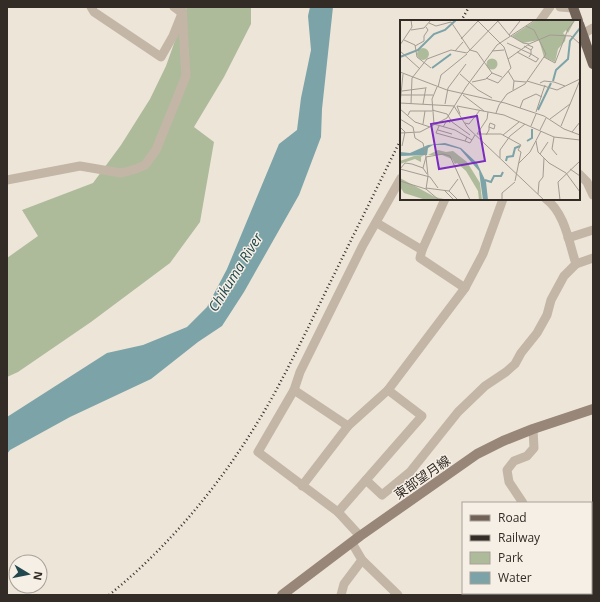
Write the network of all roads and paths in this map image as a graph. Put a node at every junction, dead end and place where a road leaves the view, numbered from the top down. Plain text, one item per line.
1 (91, 7) edge
2 (174, 7) edge
3 (550, 7) edge
4 (560, 7) edge
5 (573, 8) edge
6 (182, 10) edge
7 (541, 20) edge
8 (577, 20) edge
9 (593, 28) edge
10 (581, 40) edge
11 (593, 64) edge
12 (580, 175) edge
13 (7, 180) edge
14 (400, 180) edge
15 (593, 195) edge
16 (445, 200) edge
17 (503, 200) edge
18 (547, 200) edge
19 (377, 222) junction
20 (593, 230) edge
21 (568, 238) junction
22 (422, 250) junction
23 (593, 258) edge
24 (576, 264) junction
25 (465, 288) junction
26 (294, 390) junction
27 (388, 390) junction
28 (593, 409) edge
29 (348, 426) junction
30 (533, 429) junction
31 (366, 480) junction
32 (302, 486) junction
33 (522, 502) edge
34 (338, 512) junction
35 (356, 539) junction
36 (362, 560) junction
37 (282, 595) edge
38 (341, 595) edge
39 (398, 595) edge

1 - 6 street
2 - 6 street
3 - 7 street
4 - 5 street
5 - 8 main road
6 - 13 street
9 - 10 street
10 - 11 main road
12 - 15 street
14 - 19 street
16 - 22 street
17 - 25 street
18 - 21 street
19 - 22 street
19 - 26 street
20 - 21 street
21 - 24 street
22 - 25 street
23 - 24 street
24 - 31 street
25 - 27 street
26 - 29 street
26 - 32 street
27 - 29 street
27 - 31 street
28 - 30 main road, 東部望月線
29 - 32 street
30 - 33 street
30 - 35 main road, 東部望月線
31 - 34 street
32 - 34 street
34 - 35 street
35 - 36 street
35 - 37 main road, 東部望月線
36 - 38 street
36 - 39 street

